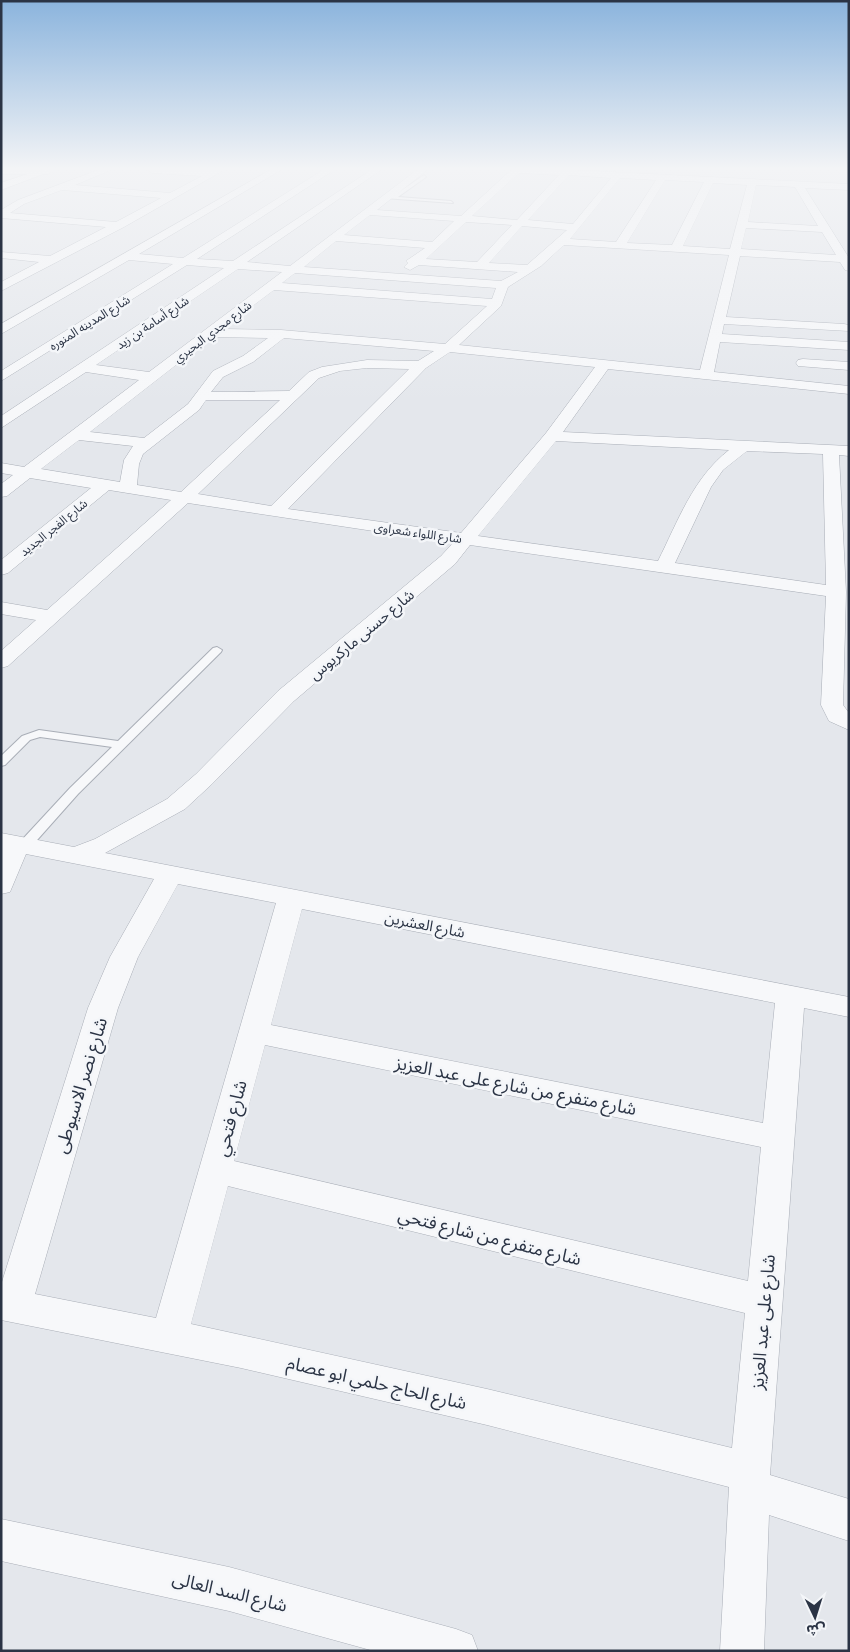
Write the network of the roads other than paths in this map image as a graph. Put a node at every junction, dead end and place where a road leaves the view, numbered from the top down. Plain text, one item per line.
1 (77, 247) edge
2 (144, 247) edge
3 (208, 247) edge
4 (262, 247) edge
5 (319, 247) edge
6 (432, 247) edge
7 (498, 247) edge
8 (558, 247) edge
9 (634, 247) edge
10 (676, 247) edge
11 (739, 247) edge
12 (827, 247) edge
13 (675, 250) junction
14 (314, 253) junction
15 (735, 254) junction
16 (1, 255) edge
17 (332, 255) dead end
18 (843, 255) edge
19 (128, 256) junction
20 (52, 260) junction
21 (398, 260) dead end
22 (186, 261) junction
23 (417, 261) junction
24 (236, 265) junction
25 (480, 266) junction
26 (293, 269) junction
27 (529, 270) junction
28 (399, 277) junction
29 (503, 285) junction
30 (271, 286) junction
31 (4, 293) edge
32 (27, 298) dead end
33 (52, 301) junction
34 (497, 303) junction
35 (94, 319) junction
36 (719, 320) junction
37 (112, 321) dead end
38 (130, 323) dead end
39 (148, 325) junction
40 (849, 328) edge
41 (1, 330) edge
42 (209, 333) junction
43 (281, 334) junction
44 (715, 338) junction
45 (849, 346) edge
46 (448, 348) junction
47 (605, 363) junction
48 (803, 363) dead end
49 (421, 365) junction
50 (849, 366) edge
51 (84, 368) junction
52 (706, 374) junction
53 (1, 377) edge
54 (152, 377) junction
55 (849, 390) edge
56 (295, 395) junction
57 (200, 396) junction
58 (1, 423) edge
59 (76, 435) junction
60 (552, 436) junction
61 (146, 443) junction
62 (743, 446) junction
63 (840, 450) edge
64 (1, 468) edge
65 (27, 472) junction
66 (840, 476) edge
67 (105, 485) junction
68 (128, 488) junction
69 (1, 492) edge
70 (184, 498) junction
71 (841, 507) edge
72 (275, 512) junction
73 (468, 539) junction
74 (842, 544) edge
75 (664, 567) junction
76 (1, 569) edge
77 (840, 583) edge
78 (1, 608) edge
79 (53, 617) junction
80 (842, 622) edge
81 (217, 650) dead end
82 (1, 662) edge
83 (841, 669) edge
84 (849, 723) edge
85 (121, 745) junction
86 (1, 763) edge
87 (14, 843) edge
88 (74, 856) junction
89 (170, 874) junction
90 (1, 886) edge
91 (291, 898) junction
92 (790, 994) junction
93 (849, 1007) edge
94 (254, 1032) junction
95 (777, 1138) junction
96 (216, 1170) junction
97 (763, 1302) junction
98 (7, 1305) edge
99 (169, 1337) junction
100 (750, 1480) junction
101 (849, 1520) edge
102 (1, 1540) edge
103 (456, 1651) edge
104 (742, 1651) edge

1 - 20 street
2 - 19 street
3 - 22 street, شارع المدينه المنوره
4 - 24 street, شارع أسامة بن زيد
5 - 14 street, شارع مجدي البحيري
6 - 23 street
7 - 25 street
8 - 27 street
9 - 13 street
10 - 13 street
11 - 15 street
12 - 18 street
13 - 15 street
14 - 17 street
14 - 26 street, شارع مجدي البحيري
15 - 18 street
15 - 36 street
16 - 20 street
19 - 22 street
19 - 33 street
20 - 31 street
21 - 23 street
22 - 24 street
22 - 35 street, شارع المدينه المنوره
23 - 25 street
23 - 28 street
24 - 26 street
24 - 39 street, شارع أسامة بن زيد
25 - 27 street
26 - 28 street
26 - 30 street, شارع مجدي البحيري
27 - 29 street
28 - 29 street
29 - 34 street
30 - 34 street
30 - 42 street, شارع مجدي البحيري
32 - 33 street
33 - 41 street
34 - 46 street
35 - 37 street
35 - 53 street, شارع المدينه المنوره
36 - 40 street
36 - 44 street
38 - 39 street
39 - 51 street, شارع أسامة بن زيد
42 - 43 street
42 - 54 street, شارع مجدي البحيري
43 - 46 street
43 - 57 street
44 - 45 street
44 - 52 street
46 - 47 street
46 - 49 street
47 - 52 street
47 - 60 street, شارع حسنى ماركريوس
48 - 50 street
49 - 56 street
49 - 72 street
51 - 54 street
51 - 58 street, شارع أسامة بن زيد
52 - 55 street
54 - 59 street, شارع مجدي البحيري
56 - 57 street
56 - 70 street
57 - 61 street
59 - 61 street
59 - 65 street, شارع مجدي البحيري
60 - 62 street
60 - 73 street, شارع حسنى ماركريوس
61 - 68 street
62 - 63 street
62 - 75 street
63 - 66 street
64 - 65 street, شارع اللواء شعراوى
65 - 67 street, شارع اللواء شعراوى
65 - 69 street, شارع مجدي البحيري
66 - 71 street
67 - 68 street, شارع اللواء شعراوى
67 - 76 street, شارع الفجر الجديد
68 - 70 street, شارع اللواء شعراوى
70 - 72 street, شارع اللواء شعراوى
70 - 79 street
71 - 74 street
72 - 73 street, شارع اللواء شعراوى
73 - 75 street, شارع اللواء شعراوى
73 - 88 street, شارع حسنى ماركريوس
74 - 77 street
75 - 77 street, شارع اللواء شعراوى
77 - 80 street
78 - 79 street
79 - 82 street
80 - 83 street
81 - 85 lane
83 - 84 street
85 - 86 lane
85 - 87 lane
87 - 88 street, شارع العشرين
87 - 90 street
88 - 89 street, شارع العشرين
89 - 91 street, شارع العشرين
89 - 98 street, شارع نصر الاسيوطى
91 - 92 street, شارع العشرين
91 - 94 street, شارع فتحي
92 - 93 street, شارع العشرين
92 - 95 street, شارع على عبد العزيز
94 - 95 street, شارع متفرع من شارع على عبد العزيز
94 - 96 street, شارع فتحي
95 - 97 street, شارع على عبد العزيز
96 - 97 street, شارع متفرع من شارع فتحي
96 - 99 street, شارع فتحي
97 - 100 street, شارع على عبد العزيز
98 - 99 street, شارع الحاج حلمي ابو عصام
99 - 100 street, شارع الحاج حلمي ابو عصام
100 - 101 street, شارع الحاج حلمي ابو عصام
100 - 104 street, شارع على عبد العزيز
102 - 103 street, شارع السد العالى

